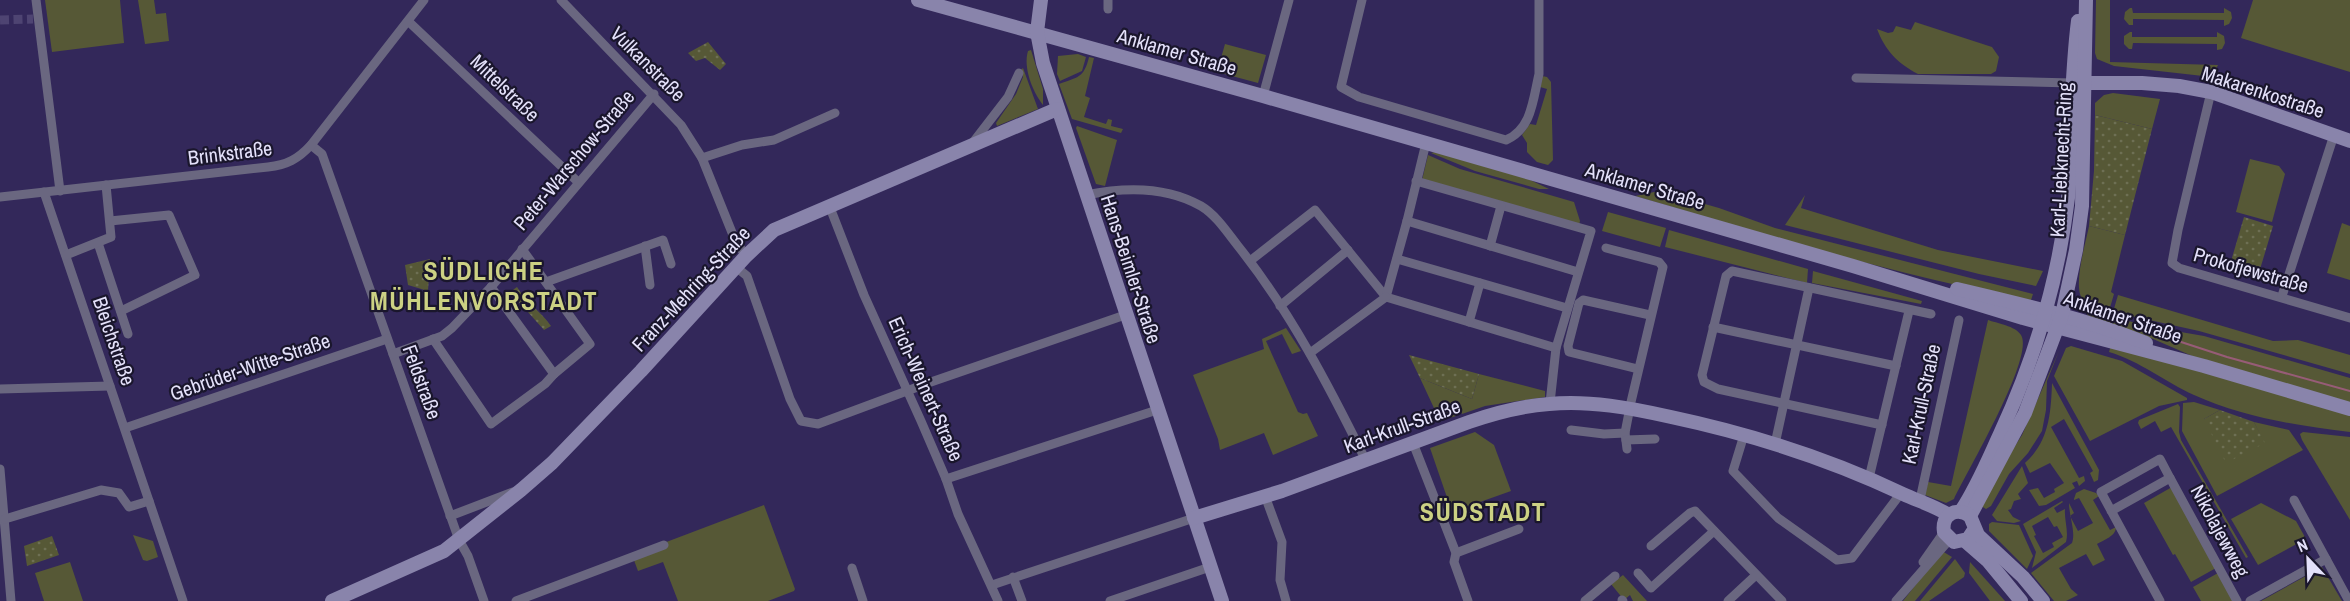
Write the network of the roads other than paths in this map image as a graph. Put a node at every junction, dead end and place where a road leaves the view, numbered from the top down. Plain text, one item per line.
1 (36, 0) edge
2 (424, 0) edge
3 (561, 0) edge
4 (918, 0) edge
5 (1041, 0) edge
6 (1289, 0) edge
7 (1539, 0) edge
8 (2081, 0) edge
9 (2086, 0) edge
10 (1361, 2) edge
11 (408, 21) junction
12 (1037, 32) junction
13 (1019, 73) dead end
14 (1856, 78) dead end
15 (2079, 83) junction
16 (2211, 92) junction
17 (654, 94) junction
18 (1263, 96) junction
19 (1057, 109) junction
20 (835, 113) dead end
21 (2334, 135) junction
22 (2350, 141) edge
23 (1426, 143) junction
24 (310, 145) junction
25 (970, 147) junction
26 (702, 158) junction
27 (1416, 181) junction
28 (578, 182) junction
29 (106, 186) junction
30 (60, 190) junction
31 (44, 192) junction
32 (1086, 195) junction
33 (0, 197) edge
34 (830, 205) junction
35 (1501, 206) junction
36 (110, 221) junction
37 (1407, 221) junction
38 (98, 243) junction
39 (645, 246) junction
40 (1491, 246) junction
41 (1606, 248) dead end
42 (522, 249) junction
43 (1348, 250) junction
44 (66, 255) junction
45 (746, 256) junction
46 (1398, 259) junction
47 (1250, 261) junction
48 (672, 264) dead end
49 (736, 267) junction
50 (1578, 272) junction
51 (546, 282) junction
52 (1480, 283) junction
53 (650, 285) dead end
54 (490, 287) junction
55 (1809, 288) junction
56 (2282, 296) junction
57 (1386, 297) junction
58 (1280, 306) junction
59 (1566, 308) junction
60 (121, 311) junction
61 (1909, 311) junction
62 (1930, 314) dead end
63 (1125, 315) junction
64 (1650, 315) junction
65 (2045, 317) junction
66 (2350, 318) edge
67 (1959, 320) dead end
68 (2060, 321) junction
69 (1469, 322) junction
70 (1713, 327) junction
71 (128, 333) dead end
72 (387, 339) junction
73 (433, 339) junction
74 (1796, 345) junction
75 (1556, 348) junction
76 (1310, 353) junction
77 (393, 354) junction
78 (1896, 366) junction
79 (1638, 369) junction
80 (554, 374) junction
81 (110, 386) junction
82 (0, 389) edge
83 (907, 391) junction
84 (1782, 402) junction
85 (1550, 403) junction
86 (1630, 408) junction
87 (2350, 409) edge
88 (1157, 410) junction
89 (1882, 425) junction
90 (125, 428) junction
91 (1571, 430) dead end
92 (1744, 435) junction
93 (1655, 439) dead end
94 (1626, 441) junction
95 (1413, 443) junction
96 (1775, 444) junction
97 (1366, 460) junction
98 (0, 470) edge
99 (1869, 478) junction
100 (2170, 478) junction
101 (946, 479) junction
102 (521, 489) junction
103 (1901, 493) junction
104 (1265, 496) junction
105 (1920, 499) junction
106 (2294, 500) dead end
107 (149, 501) junction
108 (2111, 512) junction
109 (450, 516) junction
110 (1194, 518) junction
111 (5, 519) junction
112 (1953, 522) junction
113 (1519, 529) dead end
114 (1974, 530) junction
115 (1714, 531) junction
116 (3, 534) edge
117 (459, 540) junction
118 (1965, 541) junction
119 (664, 545) dead end
120 (1651, 546) dead end
121 (1456, 553) junction
122 (2326, 559) junction
123 (1210, 567) junction
124 (852, 568) dead end
125 (1638, 573) dead end
126 (1756, 575) junction
127 (1616, 576) dead end
128 (1013, 577) junction
129 (992, 585) junction
130 (11, 601) edge
131 (183, 601) edge
132 (332, 601) edge
133 (484, 601) edge
134 (516, 601) edge
135 (863, 601) edge
136 (998, 601) edge
137 (1023, 601) edge
138 (1110, 601) edge
139 (1222, 601) edge
140 (1286, 601) edge
141 (1468, 601) edge
142 (1585, 601) edge
143 (1728, 601) edge
144 (1782, 601) edge
145 (1896, 601) edge
146 (2020, 601) edge
147 (2043, 601) edge
148 (2160, 601) edge
149 (2237, 601) edge
150 (2250, 601) edge
151 (2349, 601) edge

1 - 30 street
2 - 11 street, Brinkstraße
3 - 17 street, Vulkanstraße
4 - 12 street, Anklamer Straße
5 - 12 street, Hans-Beimler-Straße
6 - 18 street
7 - 10 street
8 - 15 street, Karl-Liebknecht-Ring
9 - 15 street, Karl-Liebknecht-Ring
11 - 24 street, Brinkstraße
11 - 28 street, Mittelstraße
12 - 18 street, Anklamer Straße
12 - 19 street, Hans-Beimler-Straße
13 - 25 street
14 - 15 street
15 - 16 street, Makarenkostraße
15 - 65 street, Karl-Liebknecht-Ring
15 - 68 street, Karl-Liebknecht-Ring
16 - 21 street, Makarenkostraße
16 - 56 street, Prokofjewstraße
17 - 26 street, Vulkanstraße
17 - 28 street, Peter-Warschow-Straße
18 - 23 street, Anklamer Straße
19 - 25 street, Franz-Mehring-Straße
19 - 32 street, Hans-Beimler-Straße
20 - 26 street
21 - 22 street, Makarenkostraße
21 - 56 street, Makarenkostraße
23 - 27 street
23 - 65 street, Anklamer Straße
24 - 29 street, Brinkstraße
24 - 72 street, Feldstraße
25 - 34 street, Franz-Mehring-Straße
26 - 45 street, Vulkanstraße
27 - 35 street
27 - 37 street
28 - 42 street, Peter-Warschow-Straße
29 - 30 street, Brinkstraße
29 - 36 street
30 - 31 street, Brinkstraße
31 - 33 street, Brinkstraße
31 - 44 street, Bleichstraße
32 - 47 street
32 - 63 street, Hans-Beimler-Straße
34 - 45 street, Franz-Mehring-Straße
34 - 83 street, Erich-Weinert-Straße
35 - 40 street
35 - 50 street
36 - 38 street
36 - 60 street
37 - 40 street
37 - 46 street
38 - 44 street
38 - 60 street
39 - 48 street
39 - 51 street
39 - 53 street
40 - 50 street
41 - 64 street
42 - 51 street, Peter-Warschow-Straße
42 - 54 street, Peter-Warschow-Straße
43 - 47 street
43 - 57 street
43 - 58 street
44 - 81 street, Bleichstraße
45 - 49 street, Franz-Mehring-Straße
46 - 52 street
46 - 57 street
47 - 58 street
49 - 83 street
49 - 102 street, Franz-Mehring-Straße
50 - 59 street
51 - 80 street, Peter-Warschow-Straße
52 - 59 street
52 - 69 street
54 - 73 street, Peter-Warschow-Straße
54 - 80 street
55 - 61 street
55 - 70 street
55 - 74 street
56 - 66 street, Prokofjewstraße
57 - 69 street
57 - 76 street
58 - 76 street
59 - 75 street
60 - 71 street
61 - 62 street
61 - 78 street, Karl-Krull-Straße
63 - 83 street
63 - 88 street, Hans-Beimler-Straße
64 - 79 street
64 - 79 street
65 - 68 street, Anklamer Straße
65 - 112 street, Karl-Liebknecht-Ring
67 - 105 street, Karl-Krull-Straße
68 - 87 street, Anklamer Straße
68 - 112 street, Karl-Liebknecht-Ring
69 - 75 street
70 - 74 street
70 - 84 street
72 - 77 street, Feldstraße
72 - 90 street, Gebrüder-Witte-Straße
73 - 77 street, Peter-Warschow-Straße
73 - 80 street, Peter-Warschow-Straße
74 - 78 street
74 - 84 street
75 - 85 street
76 - 97 street
77 - 109 street, Feldstraße
78 - 89 street, Karl-Krull-Straße
79 - 86 street
81 - 82 street
81 - 90 street, Bleichstraße
83 - 101 street, Erich-Weinert-Straße
84 - 89 street
84 - 96 street
85 - 86 street, Karl-Krull-Straße
85 - 95 street, Karl-Krull-Straße
86 - 92 street, Karl-Krull-Straße
86 - 94 street
88 - 101 street
88 - 110 street, Hans-Beimler-Straße
89 - 99 street, Karl-Krull-Straße
90 - 107 street, Bleichstraße
91 - 94 street
92 - 96 street, Karl-Krull-Straße
92 - 103 street
93 - 94 street
95 - 97 street, Karl-Krull-Straße
95 - 121 street
96 - 99 street, Karl-Krull-Straße
97 - 104 street, Karl-Krull-Straße
98 - 111 street
99 - 103 street, Karl-Krull-Straße
100 - 108 street, Nikolajewweg
100 - 108 street, Nikolajewweg
100 - 149 street, Nikolajewweg
101 - 129 street, Erich-Weinert-Straße
102 - 109 street, Franz-Mehring-Straße
102 - 117 street, Franz-Mehring-Straße
103 - 105 street, Karl-Krull-Straße
104 - 110 street, Karl-Krull-Straße
104 - 140 street
105 - 112 street, Karl-Krull-Straße
106 - 122 street
107 - 111 street
107 - 131 street, Bleichstraße
108 - 148 street
109 - 117 street, Feldstraße
110 - 123 street, Hans-Beimler-Straße
110 - 128 street
111 - 116 street
112 - 114 street
112 - 118 street, Karl-Krull-Straße
112 - 145 street, Karl-Liebknecht-Ring
113 - 121 street
114 - 118 street
114 - 147 street
115 - 120 street
115 - 125 street
115 - 126 street
116 - 130 street
117 - 132 street, Franz-Mehring-Straße
117 - 133 street, Feldstraße
118 - 146 street
119 - 134 street
121 - 141 street
122 - 150 street, Nikolajewweg
122 - 151 street
123 - 138 street
123 - 139 street, Hans-Beimler-Straße
124 - 135 street
126 - 143 street
126 - 144 street
127 - 142 street
128 - 129 street
128 - 137 street
129 - 136 street, Erich-Weinert-Straße

